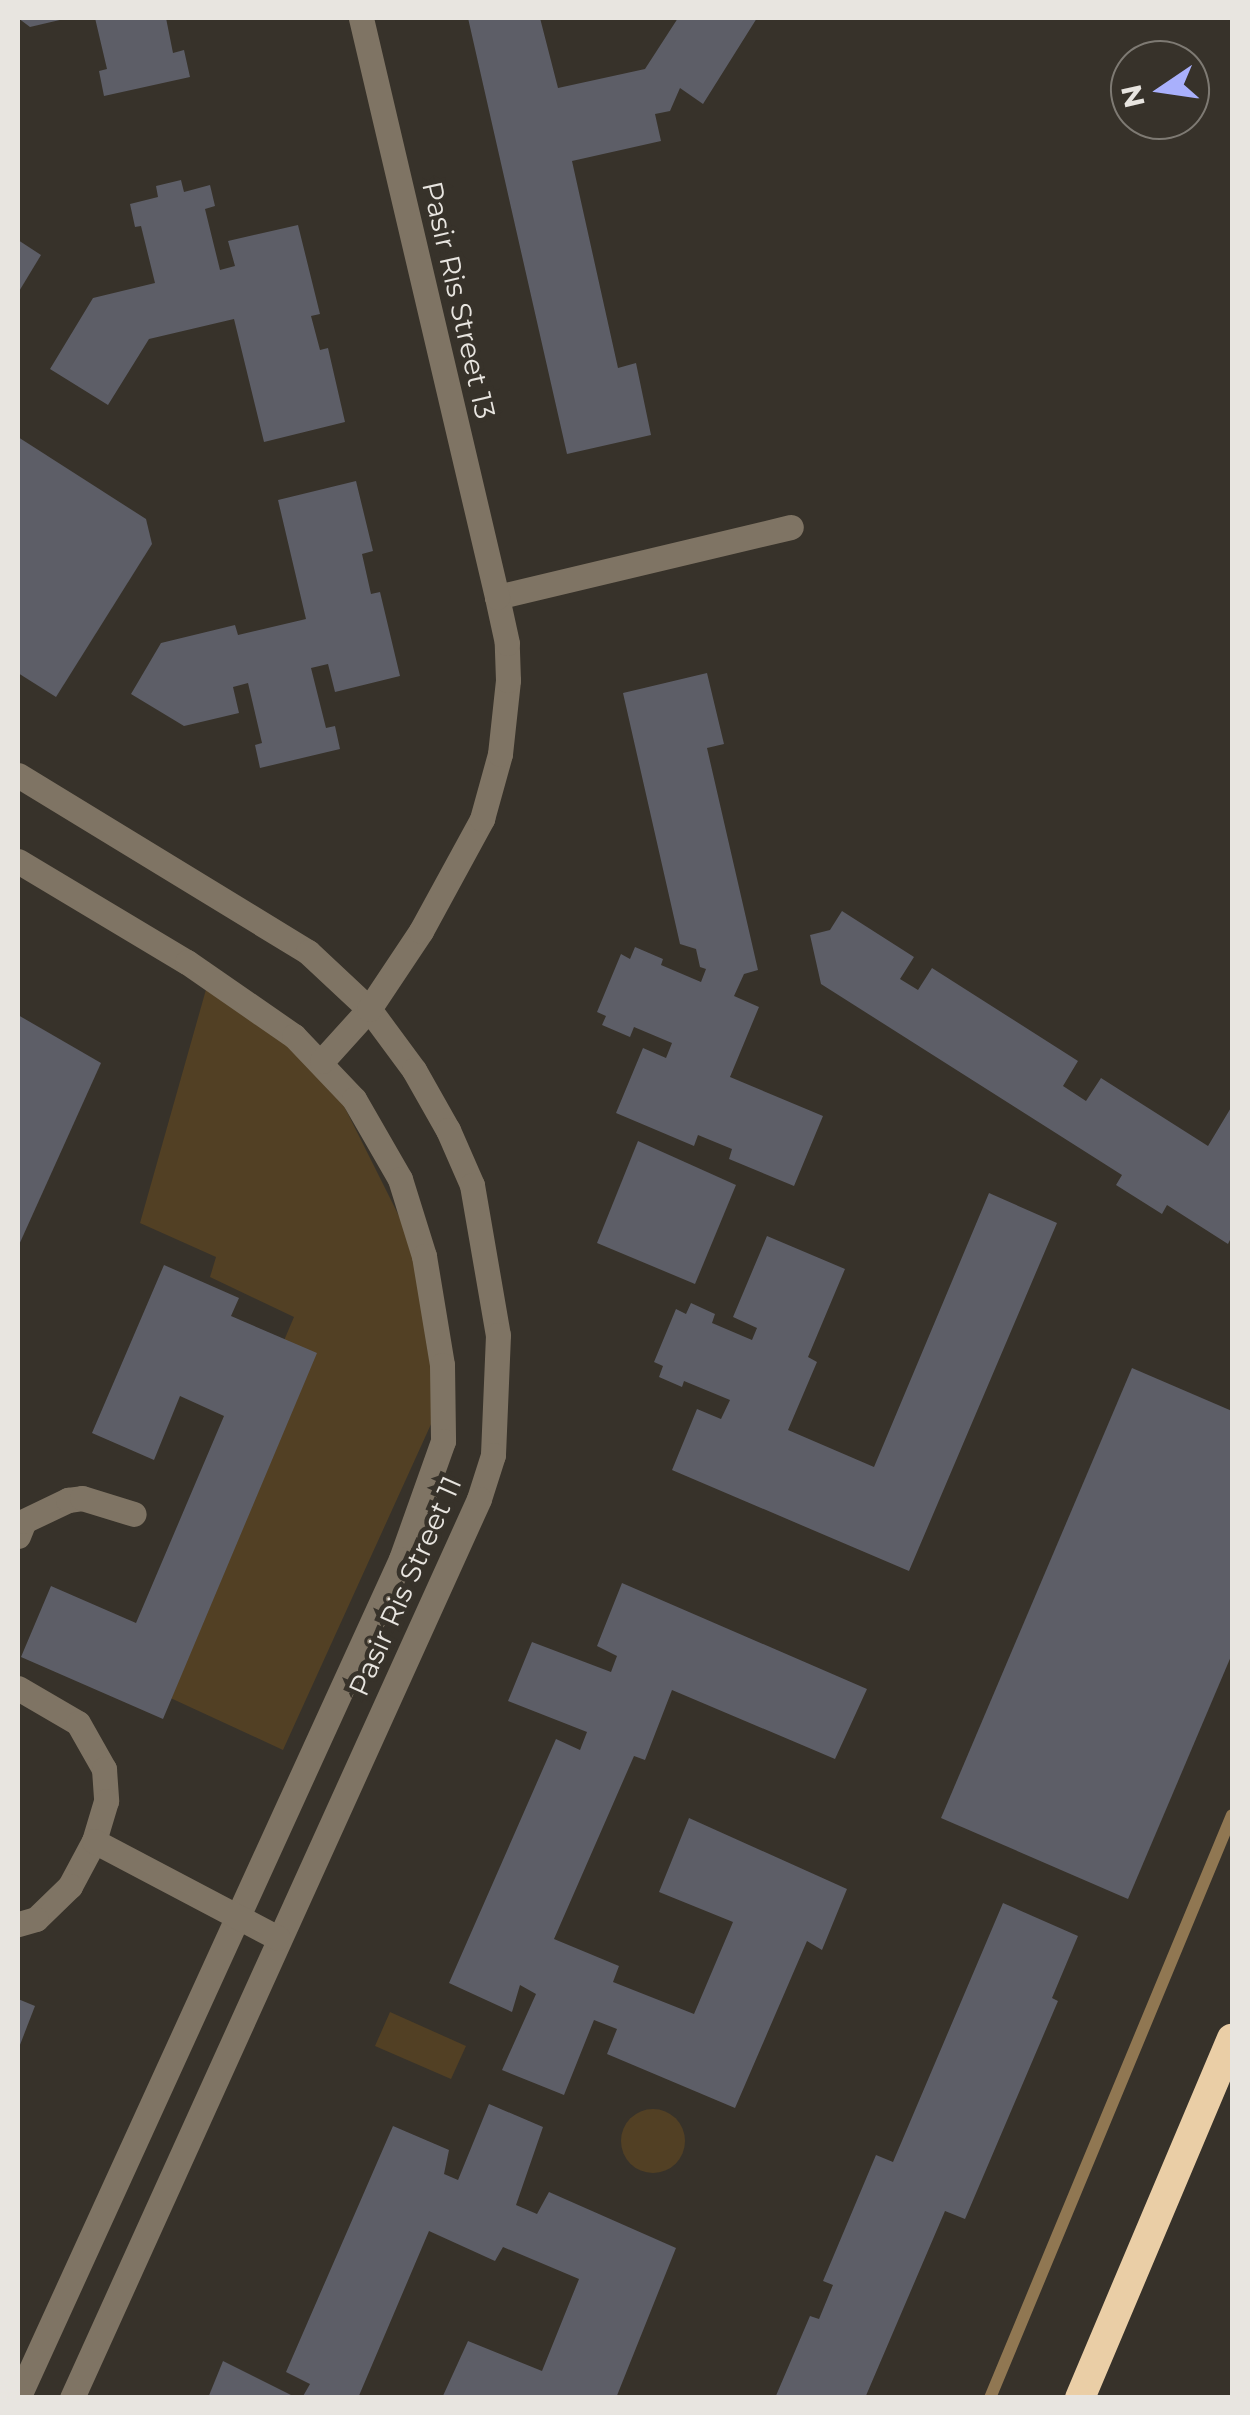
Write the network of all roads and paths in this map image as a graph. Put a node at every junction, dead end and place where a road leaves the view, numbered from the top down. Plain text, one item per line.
1 (362, 18) edge
2 (791, 527) dead end
3 (497, 597) junction
4 (18, 775) edge
5 (18, 862) edge
6 (369, 1009) junction
7 (322, 1061) junction
8 (134, 1514) dead end
9 (20, 1525) edge
10 (18, 1688) edge
11 (94, 1841) junction
12 (234, 1916) junction
13 (18, 1924) edge
14 (278, 1938) junction
15 (1232, 2040) edge
16 (18, 2398) edge
17 (72, 2398) edge
18 (1080, 2398) edge

1 - 3 street, Pasir Ris Street 13
2 - 3 street
3 - 6 street, Pasir Ris Street 13
4 - 6 street, Pasir Ris Street 11
5 - 7 street, Pasir Ris Street 11
6 - 7 street, Pasir Ris Street 13
6 - 14 street, Pasir Ris Street 11
7 - 12 street, Pasir Ris Street 11
8 - 9 street
10 - 11 street
11 - 12 street
11 - 13 street
12 - 14 street
12 - 16 street, Pasir Ris Street 11
14 - 17 street, Pasir Ris Street 11
15 - 18 highway

